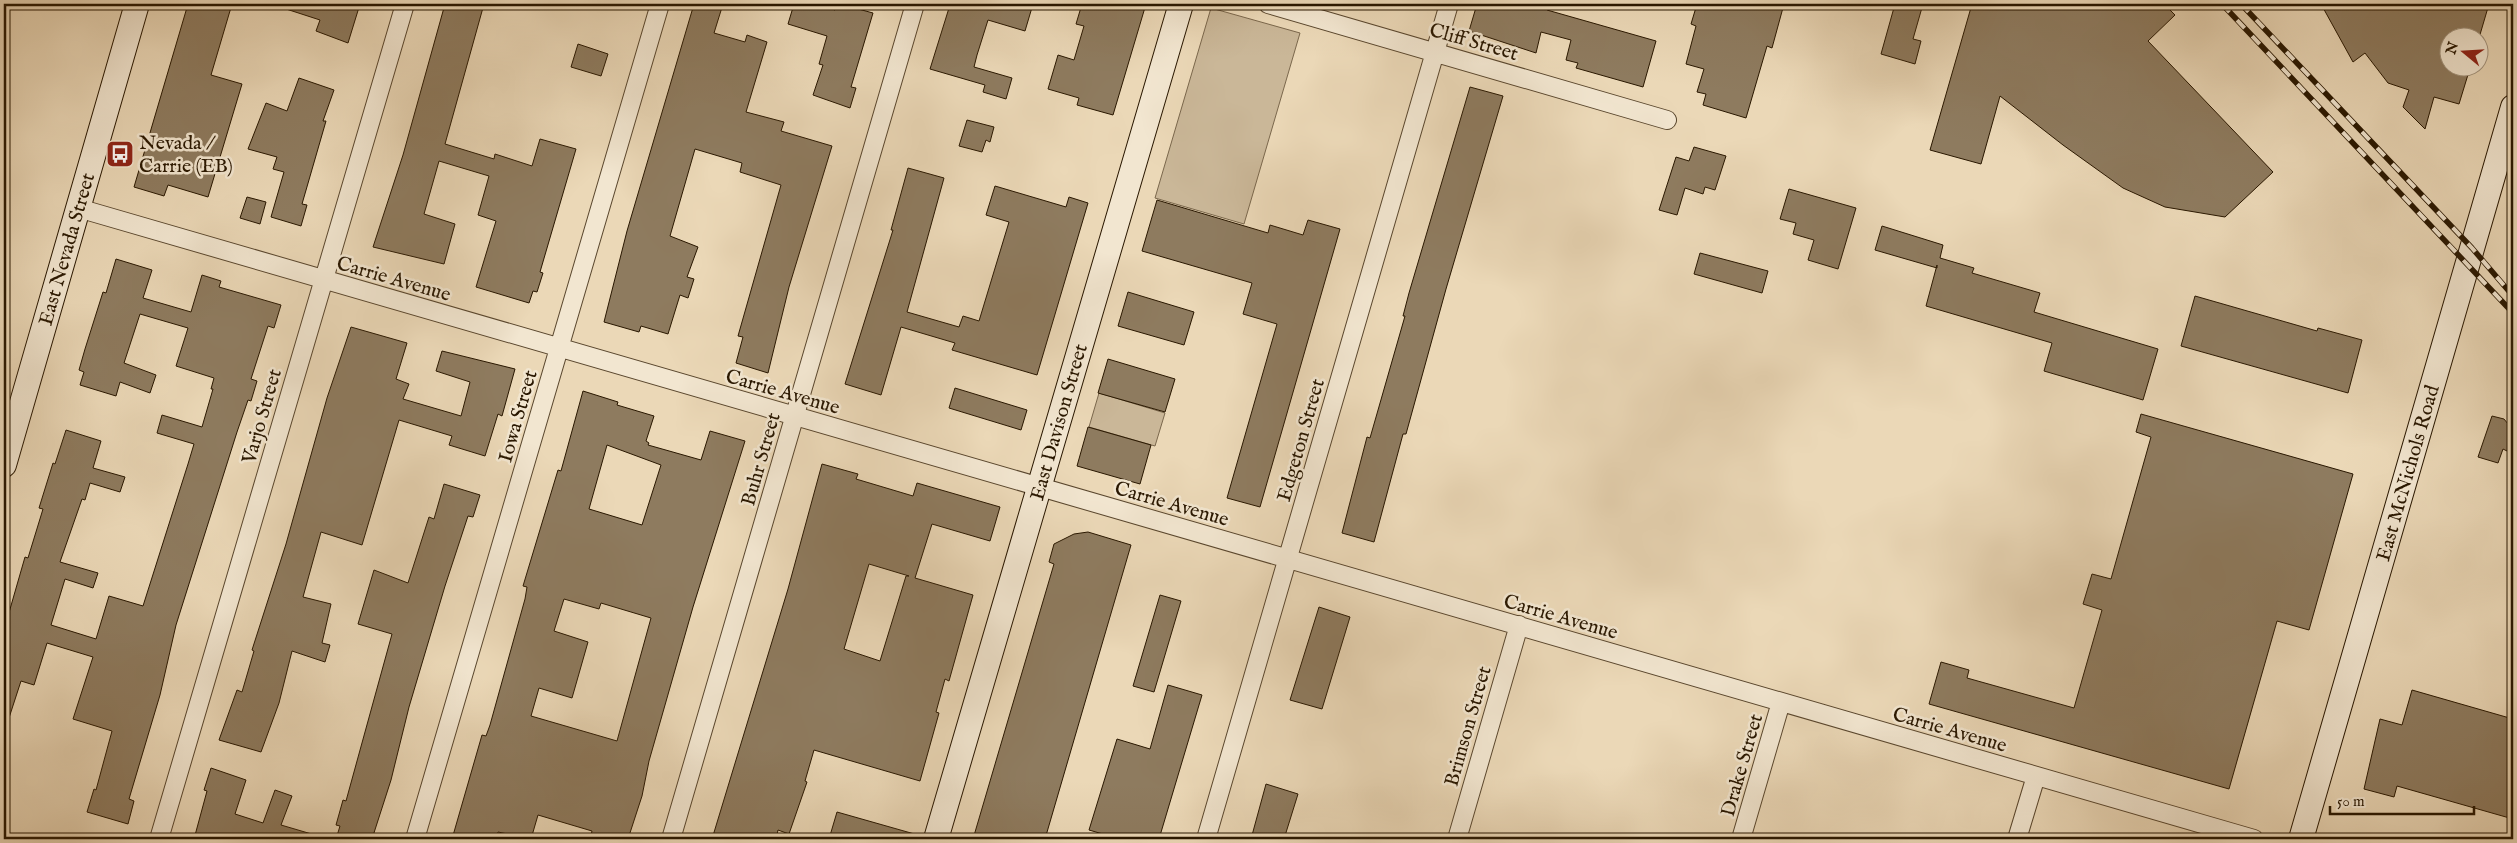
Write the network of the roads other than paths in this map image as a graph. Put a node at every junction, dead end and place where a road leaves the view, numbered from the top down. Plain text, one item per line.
1 (137, 4) edge
2 (404, 4) edge
3 (660, 4) edge
4 (915, 4) edge
5 (1181, 4) edge
6 (1268, 4) edge
7 (1449, 4) edge
8 (1436, 52) junction
9 (2512, 119) edge
10 (1667, 120) dead end
11 (78, 208) junction
12 (324, 279) junction
13 (559, 348) junction
14 (795, 416) junction
15 (4, 464) edge
16 (1039, 487) junction
17 (1288, 559) junction
18 (1519, 626) junction
19 (1781, 702) junction
20 (2036, 776) junction
21 (159, 839) edge
22 (415, 839) edge
23 (671, 839) edge
24 (936, 839) edge
25 (1206, 839) edge
26 (1457, 839) edge
27 (1741, 839) edge
28 (2017, 839) edge
29 (2254, 839) edge
30 (2301, 839) edge

1 - 11 main road, East Nevada Street
2 - 12 street, Varjo Street
3 - 13 street, Iowa Street
4 - 14 street, Buhr Street
5 - 16 main road, East Davison Street
6 - 8 street, Cliff Street
7 - 8 street, Edgeton Street
8 - 10 street, Cliff Street
8 - 17 street, Edgeton Street
9 - 30 main road, East McNichols Road
11 - 12 street, Carrie Avenue
11 - 15 main road, East Nevada Street
12 - 13 street, Carrie Avenue
12 - 21 street, Varjo Street
13 - 14 street, Carrie Avenue
13 - 22 street, Iowa Street
14 - 16 street, Carrie Avenue
14 - 23 street, Buhr Street
16 - 17 street, Carrie Avenue
16 - 24 main road, East Davison Street
17 - 18 street, Carrie Avenue
17 - 25 street, Edgeton Street
18 - 19 street, Carrie Avenue
18 - 26 street, Brimson Street
19 - 20 street, Carrie Avenue
19 - 27 street, Drake Street
20 - 28 street
20 - 29 street, Carrie Avenue

